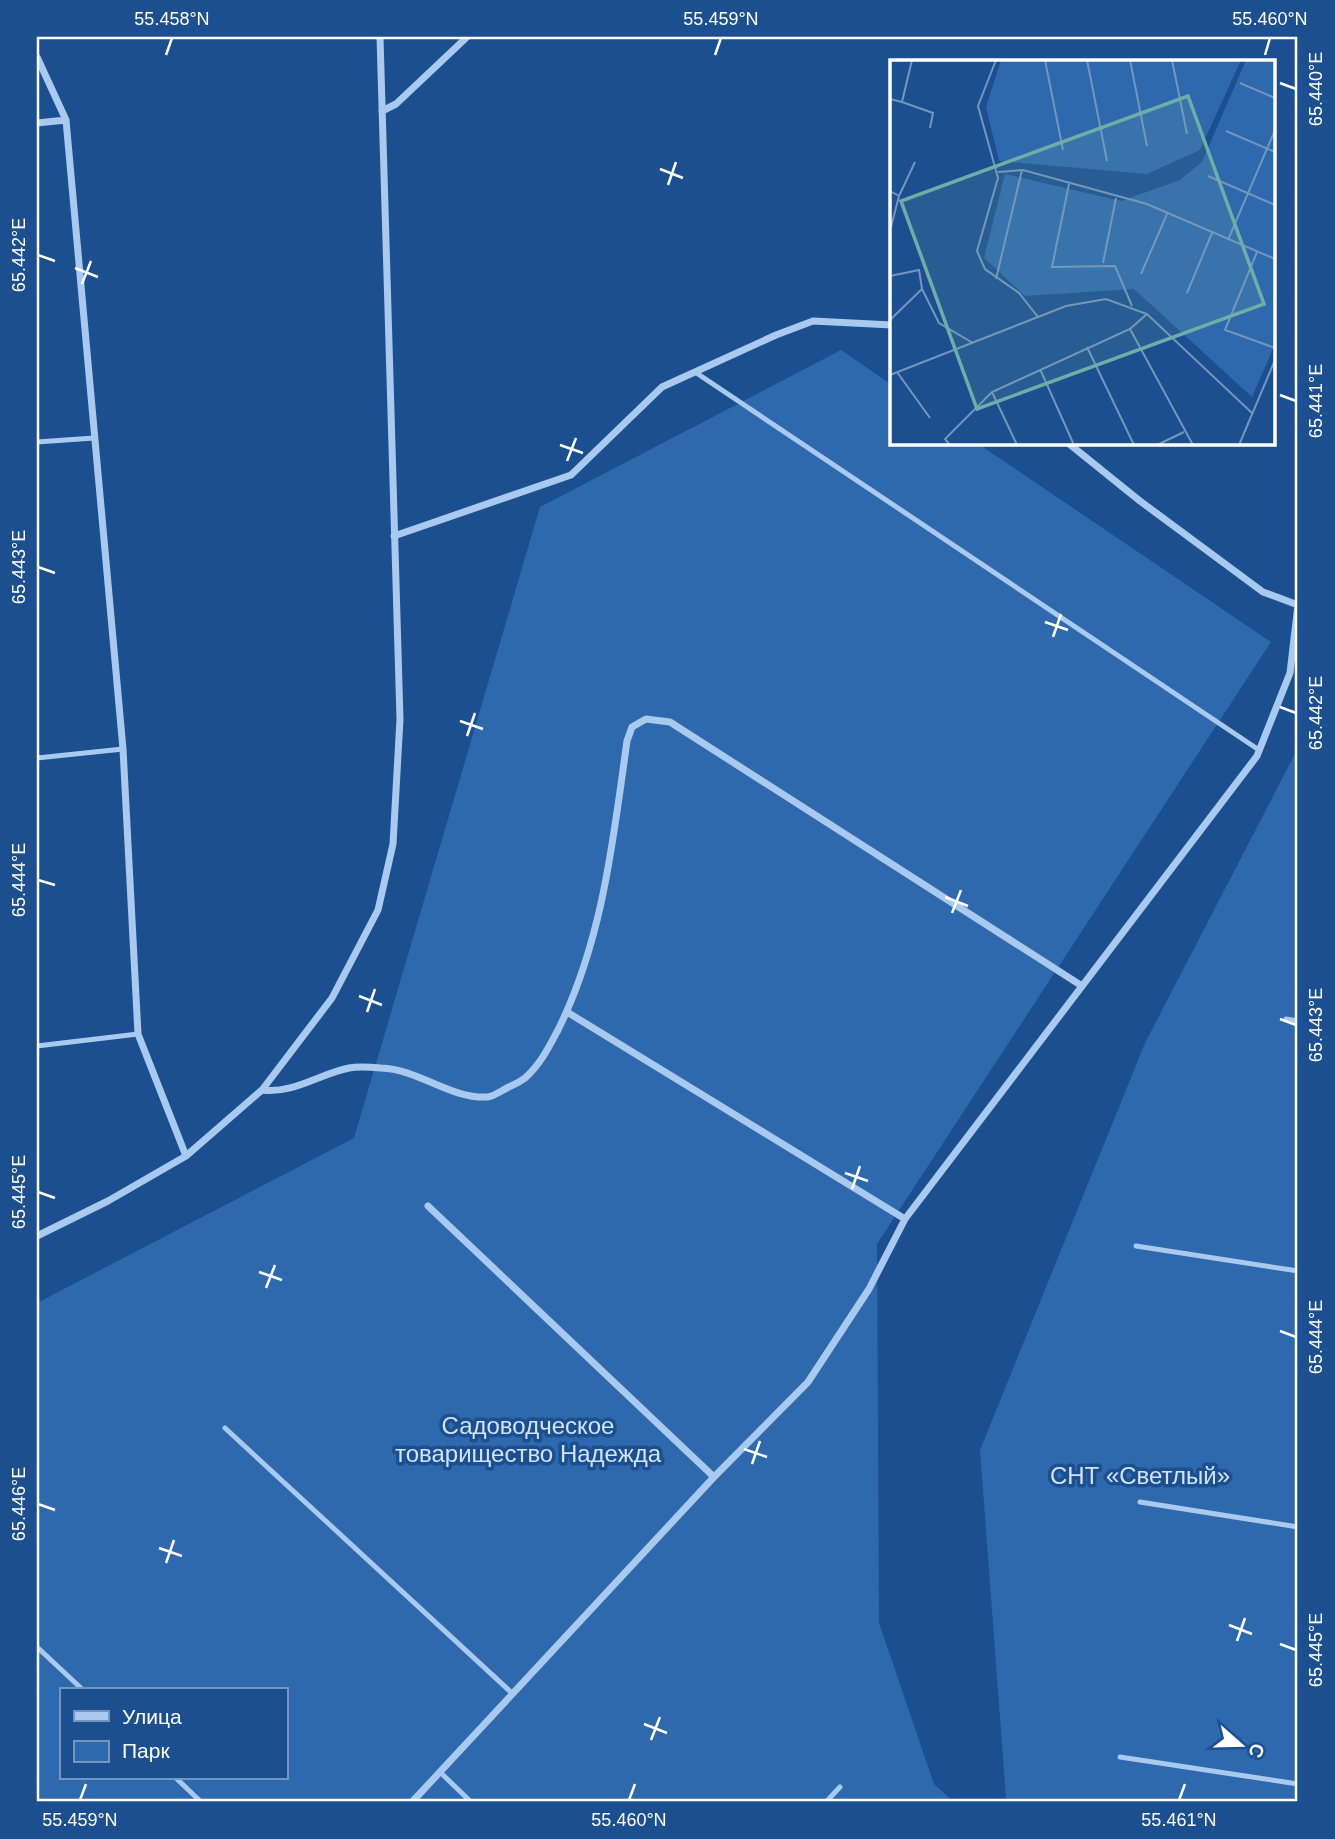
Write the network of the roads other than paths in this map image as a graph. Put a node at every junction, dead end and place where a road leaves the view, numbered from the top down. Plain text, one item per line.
1 (380, 37) edge
2 (467, 37) edge
3 (37, 57) edge
4 (382, 111) junction
5 (66, 120) junction
6 (37, 123) edge
7 (890, 325) edge
8 (695, 372) junction
9 (94, 438) junction
10 (37, 442) edge
11 (1069, 444) edge
12 (394, 536) junction
13 (1298, 605) edge
14 (123, 749) junction
15 (1259, 750) junction
16 (37, 758) edge
17 (1082, 986) junction
18 (567, 1012) junction
19 (1286, 1020) dead end
20 (1298, 1021) edge
21 (138, 1034) junction
22 (37, 1046) edge
23 (262, 1090) junction
24 (186, 1156) junction
25 (428, 1206) dead end
26 (905, 1219) junction
27 (37, 1236) edge
28 (1136, 1246) dead end
29 (1298, 1271) edge
30 (225, 1428) dead end
31 (714, 1478) junction
32 (1140, 1502) dead end
33 (1298, 1527) edge
34 (37, 1647) edge
35 (81, 1688) edge
36 (513, 1695) junction
37 (1120, 1757) dead end
38 (440, 1772) junction
39 (178, 1780) edge
40 (1298, 1784) edge
41 (840, 1787) dead end
42 (201, 1802) edge
43 (412, 1802) edge
44 (471, 1802) edge
45 (826, 1802) edge

1 - 4 street
2 - 4 street
3 - 5 street
4 - 12 street
5 - 6 street
5 - 9 street
7 - 8 street
8 - 12 street
8 - 15 lane
9 - 10 lane
9 - 14 street
11 - 13 street
12 - 23 street
13 - 15 street
14 - 16 lane
14 - 21 street
15 - 17 street
17 - 18 street
17 - 26 street
18 - 23 street
18 - 26 street
19 - 20 lane
21 - 22 lane
21 - 24 street
23 - 24 street
24 - 27 street
25 - 31 street
26 - 31 street
28 - 29 lane
30 - 36 lane
31 - 36 street
32 - 33 lane
34 - 35 lane
36 - 38 street
37 - 40 lane
38 - 43 street
38 - 44 lane
39 - 42 lane
41 - 45 lane

